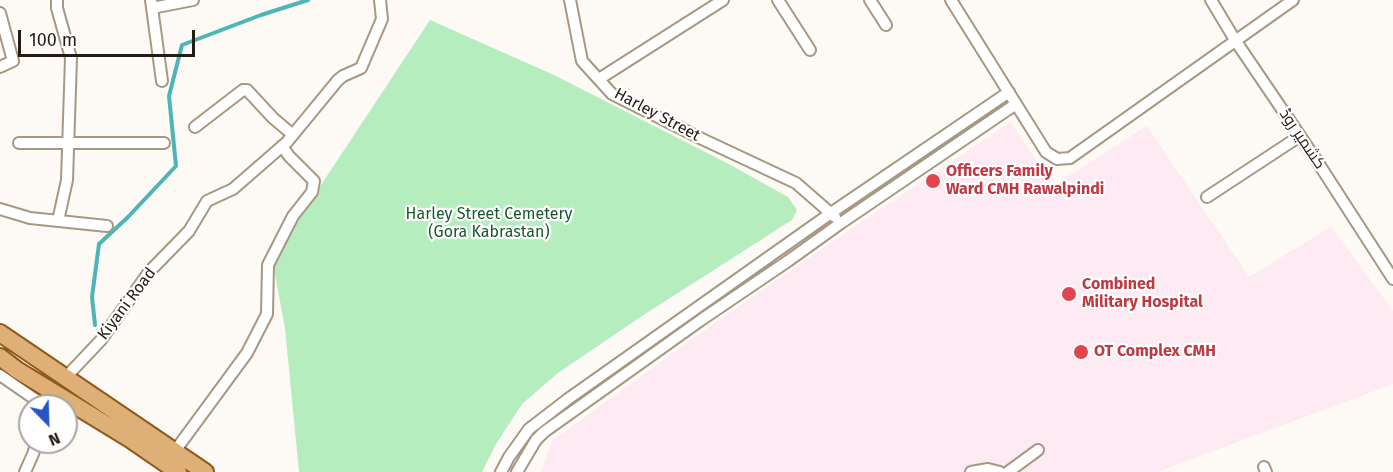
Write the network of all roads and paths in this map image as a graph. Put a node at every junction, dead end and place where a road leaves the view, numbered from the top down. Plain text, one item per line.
1 (57, 0) edge
2 (193, 0) edge
3 (380, 0) edge
4 (570, 0) edge
5 (723, 0) edge
6 (778, 0) edge
7 (870, 0) edge
8 (951, 0) edge
9 (1211, 0) edge
10 (1293, 0) edge
11 (152, 4) edge
12 (0, 13) edge
13 (886, 25) dead end
14 (1235, 40) junction
15 (810, 50) dead end
16 (0, 68) edge
17 (599, 78) junction
18 (162, 81) dead end
19 (1009, 92) junction
20 (1016, 104) junction
21 (195, 127) dead end
22 (293, 135) junction
23 (1300, 136) junction
24 (19, 142) dead end
25 (69, 142) junction
26 (164, 143) dead end
27 (282, 146) junction
28 (1207, 197) dead end
29 (0, 209) edge
30 (831, 213) junction
31 (58, 221) junction
32 (841, 223) junction
33 (107, 226) dead end
34 (1393, 279) edge
35 (0, 333) edge
36 (0, 357) edge
37 (0, 375) edge
38 (66, 377) junction
39 (27, 394) edge
40 (1038, 450) dead end
41 (175, 451) junction
42 (33, 454) edge
43 (24, 472) edge
44 (178, 472) edge
45 (205, 472) edge
46 (501, 472) edge
47 (517, 472) edge
48 (970, 472) edge
49 (1000, 472) edge
50 (1008, 472) edge

1 - 25 street
2 - 11 street
3 - 22 street, Kiyani Road
4 - 17 street
5 - 17 street, Harley Street
6 - 15 street
7 - 13 street
8 - 19 street
9 - 14 street, کشمیر روڈ
10 - 14 street
11 - 18 street
12 - 16 street
14 - 20 street
14 - 23 street, کشمیر روڈ
17 - 30 street, Harley Street
19 - 20 street
19 - 30 street
20 - 32 street
21 - 22 street
22 - 27 street, Kiyani Road
23 - 28 street
23 - 34 street, کشمیر روڈ
24 - 25 street
25 - 26 street
25 - 31 street
27 - 38 street, Kiyani Road
27 - 41 street
29 - 31 street
30 - 32 street, Harley Street
30 - 46 street
31 - 33 street
32 - 47 street
35 - 38 main road
36 - 44 main road
37 - 39 street
38 - 41 main road
40 - 50 street
41 - 45 main road
42 - 43 street
48 - 49 street

